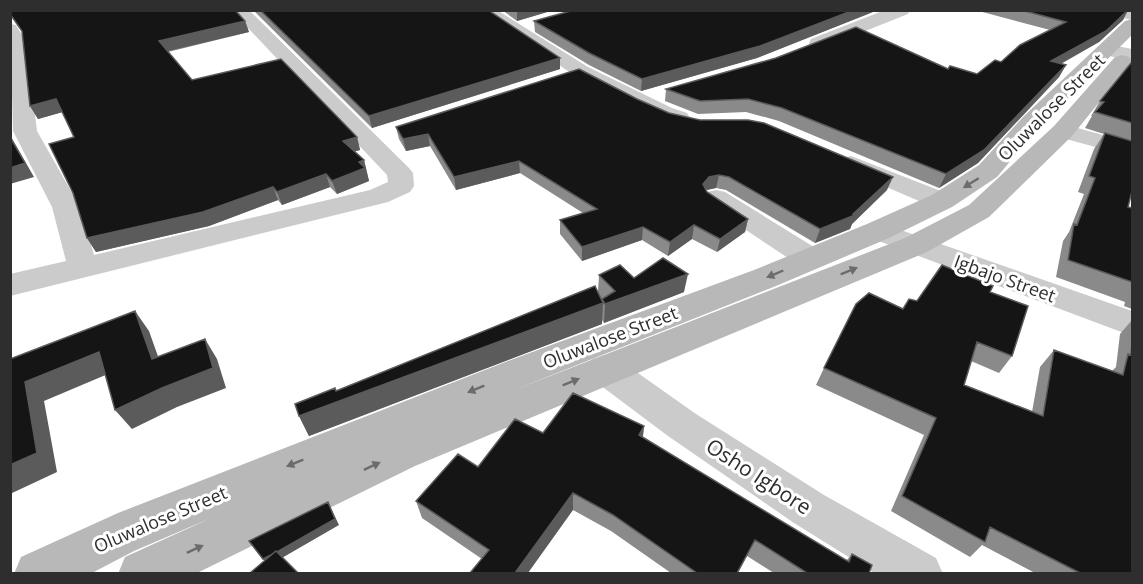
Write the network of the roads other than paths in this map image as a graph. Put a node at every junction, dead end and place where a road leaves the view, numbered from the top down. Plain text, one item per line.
1 (239, 10) edge
2 (484, 10) edge
3 (902, 10) edge
4 (1113, 10) edge
5 (1132, 15) edge
6 (536, 24) edge
7 (516, 29) junction
8 (13, 38) edge
9 (1127, 47) edge
10 (797, 52) edge
11 (581, 71) junction
12 (559, 78) edge
13 (697, 123) edge
14 (1063, 130) junction
15 (1132, 150) edge
16 (834, 156) edge
17 (716, 198) edge
18 (942, 201) junction
19 (878, 231) junction
20 (916, 245) junction
21 (811, 259) junction
22 (82, 266) junction
23 (10, 285) edge
24 (1132, 324) edge
25 (605, 369) junction
26 (530, 383) junction
27 (38, 573) edge
28 (142, 573) edge
29 (920, 573) edge

1 - 22 street
2 - 7 street
3 - 10 street
4 - 5 street
6 - 7 street
7 - 11 street
8 - 22 street
9 - 14 street, Oluwalose Street
9 -> 18 street, Oluwalose Street
11 - 12 street
11 - 13 street
14 - 15 street
14 - 20 street, Oluwalose Street
16 - 18 street
17 - 21 street
18 - 19 street, Oluwalose Street
19 - 20 street, Igbajo Street
19 - 21 street, Oluwalose Street
20 - 24 street, Igbajo Street
25 -> 20 street, Oluwalose Street
21 -> 26 street, Oluwalose Street
22 - 23 street
26 -> 25 street, Oluwalose Street
25 - 29 street, Osho Igbore
26 -> 27 street, Oluwalose Street
28 -> 26 street, Oluwalose Street

